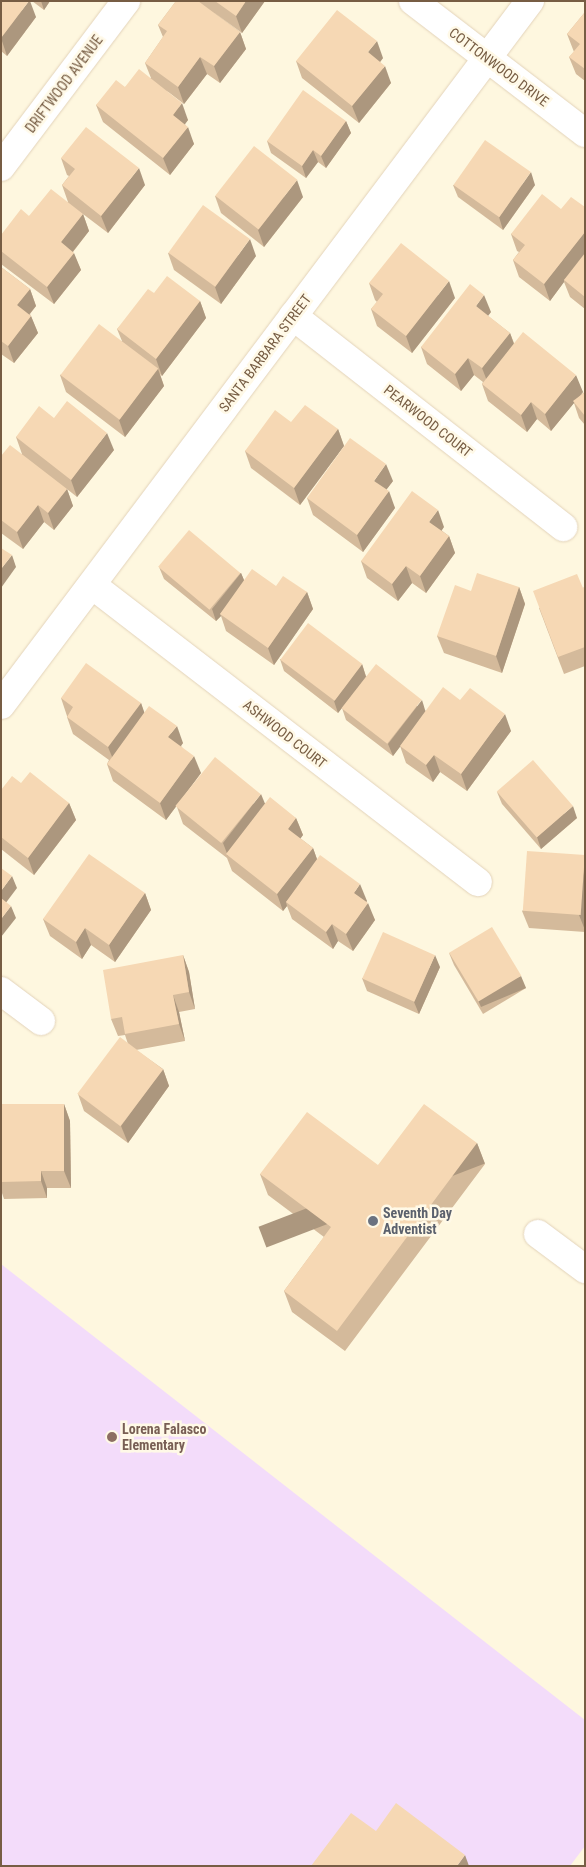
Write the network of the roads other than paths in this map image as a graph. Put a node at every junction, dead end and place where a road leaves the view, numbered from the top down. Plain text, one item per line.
1 (126, 1) edge
2 (413, 1) edge
3 (530, 1) edge
4 (486, 58) junction
5 (585, 133) edge
6 (1, 168) edge
7 (293, 316) junction
8 (563, 527) dead end
9 (92, 585) junction
10 (1, 705) edge
11 (478, 882) dead end
12 (1, 991) edge
13 (41, 1021) dead end
14 (538, 1234) dead end
15 (585, 1270) edge

1 - 6 street, DRIFTWOOD AVENUE
2 - 4 street, COTTONWOOD DRIVE
3 - 4 street, SANTA BARBARA STREET
4 - 5 street, COTTONWOOD DRIVE
4 - 7 street, SANTA BARBARA STREET
7 - 8 street, PEARWOOD COURT
7 - 9 street, SANTA BARBARA STREET
9 - 10 street, SANTA BARBARA STREET
9 - 11 street, ASHWOOD COURT
12 - 13 street
14 - 15 street

